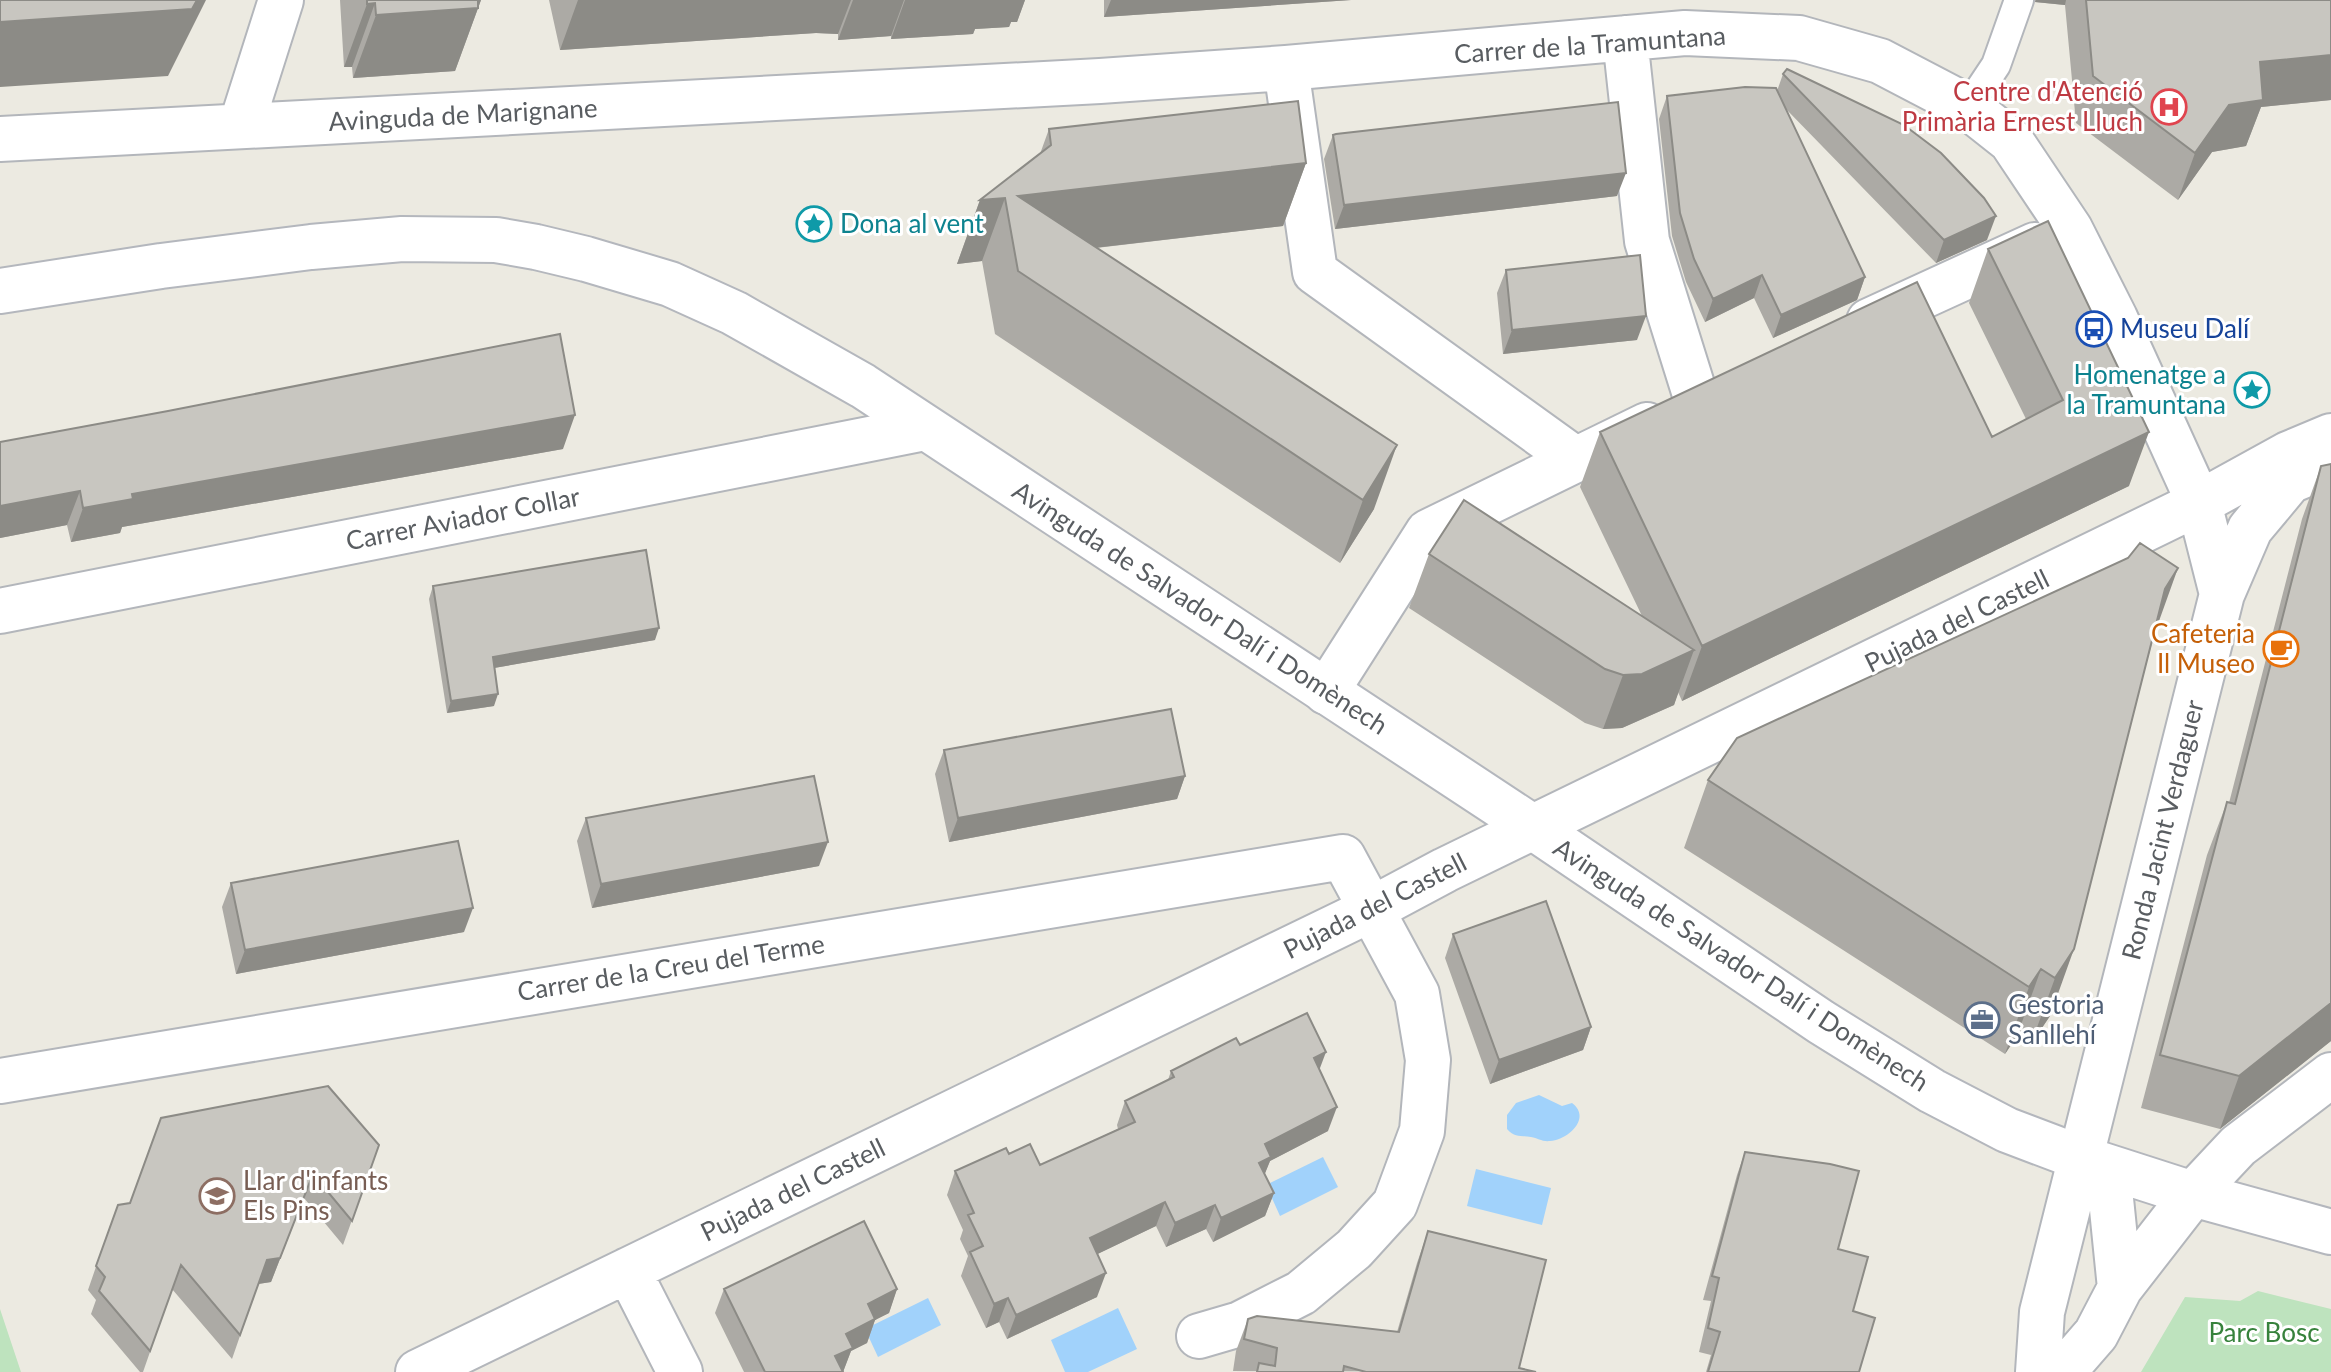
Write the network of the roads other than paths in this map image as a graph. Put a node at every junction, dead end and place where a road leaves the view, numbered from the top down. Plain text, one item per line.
1 (281, 0) edge
2 (2019, 0) edge
3 (1625, 38) junction
4 (1286, 68) junction
5 (926, 91) joint
6 (1968, 107) junction
7 (241, 126) junction
8 (0, 139) edge
9 (2070, 229) junction
10 (0, 291) edge
11 (1840, 335) edge
12 (1740, 381) edge
13 (1697, 401) junction
14 (925, 428) junction
15 (2331, 436) edge
16 (1575, 459) junction
17 (2331, 464) edge
18 (2199, 503) junction
19 (2222, 594) junction
20 (0, 611) edge
21 (1326, 692) junction
22 (1534, 828) junction
23 (1372, 909) junction
24 (2331, 1075) edge
25 (0, 1081) edge
26 (2081, 1158) junction
27 (2193, 1194) junction
28 (2331, 1232) edge
29 (628, 1270) junction
30 (2120, 1288) junction
31 (1199, 1336) dead end
32 (418, 1372) edge
33 (680, 1372) edge
34 (2038, 1372) edge
35 (2063, 1372) edge

1 - 7 street
2 - 6 lane
3 - 4 street, Carrer de la Tramuntana
3 - 6 street, Carrer de la Tramuntana
3 - 13 street
4 - 5 street, Carrer de la Tramuntana
4 - 16 street
5 - 7 street, Avinguda de Marignane
6 - 9 street, Carrer de la Tramuntana
7 - 8 street, Avinguda de Marignane
9 - 11 street
9 - 18 street, Carrer de la Tramuntana
10 - 14 street, Avinguda de Salvador Dalí i Domènech
12 - 13 street
13 - 16 street
14 - 20 street, Carrer Aviador Collar
14 - 21 street, Avinguda de Salvador Dalí i Domènech
15 - 18 street, Pujada del Castell
16 - 21 street
17 - 19 street
18 - 19 street, Ronda Jacint Verdaguer
18 - 22 street, Pujada del Castell
19 - 26 street, Ronda Jacint Verdaguer
21 - 22 street, Avinguda de Salvador Dalí i Domènech
22 - 23 street, Pujada del Castell
22 - 26 street, Avinguda de Salvador Dalí i Domènech
23 - 25 street, Carrer de la Creu del Terme
23 - 29 street, Pujada del Castell
23 - 31 street
24 - 27 street
26 - 27 street, Avinguda de Salvador Dalí i Domènech
26 - 30 street
26 - 34 street, Ronda Jacint Verdaguer
27 - 28 street, Avinguda de Salvador Dalí i Domènech
27 - 30 street
29 - 32 street, Pujada del Castell
29 - 33 street
30 - 35 street

